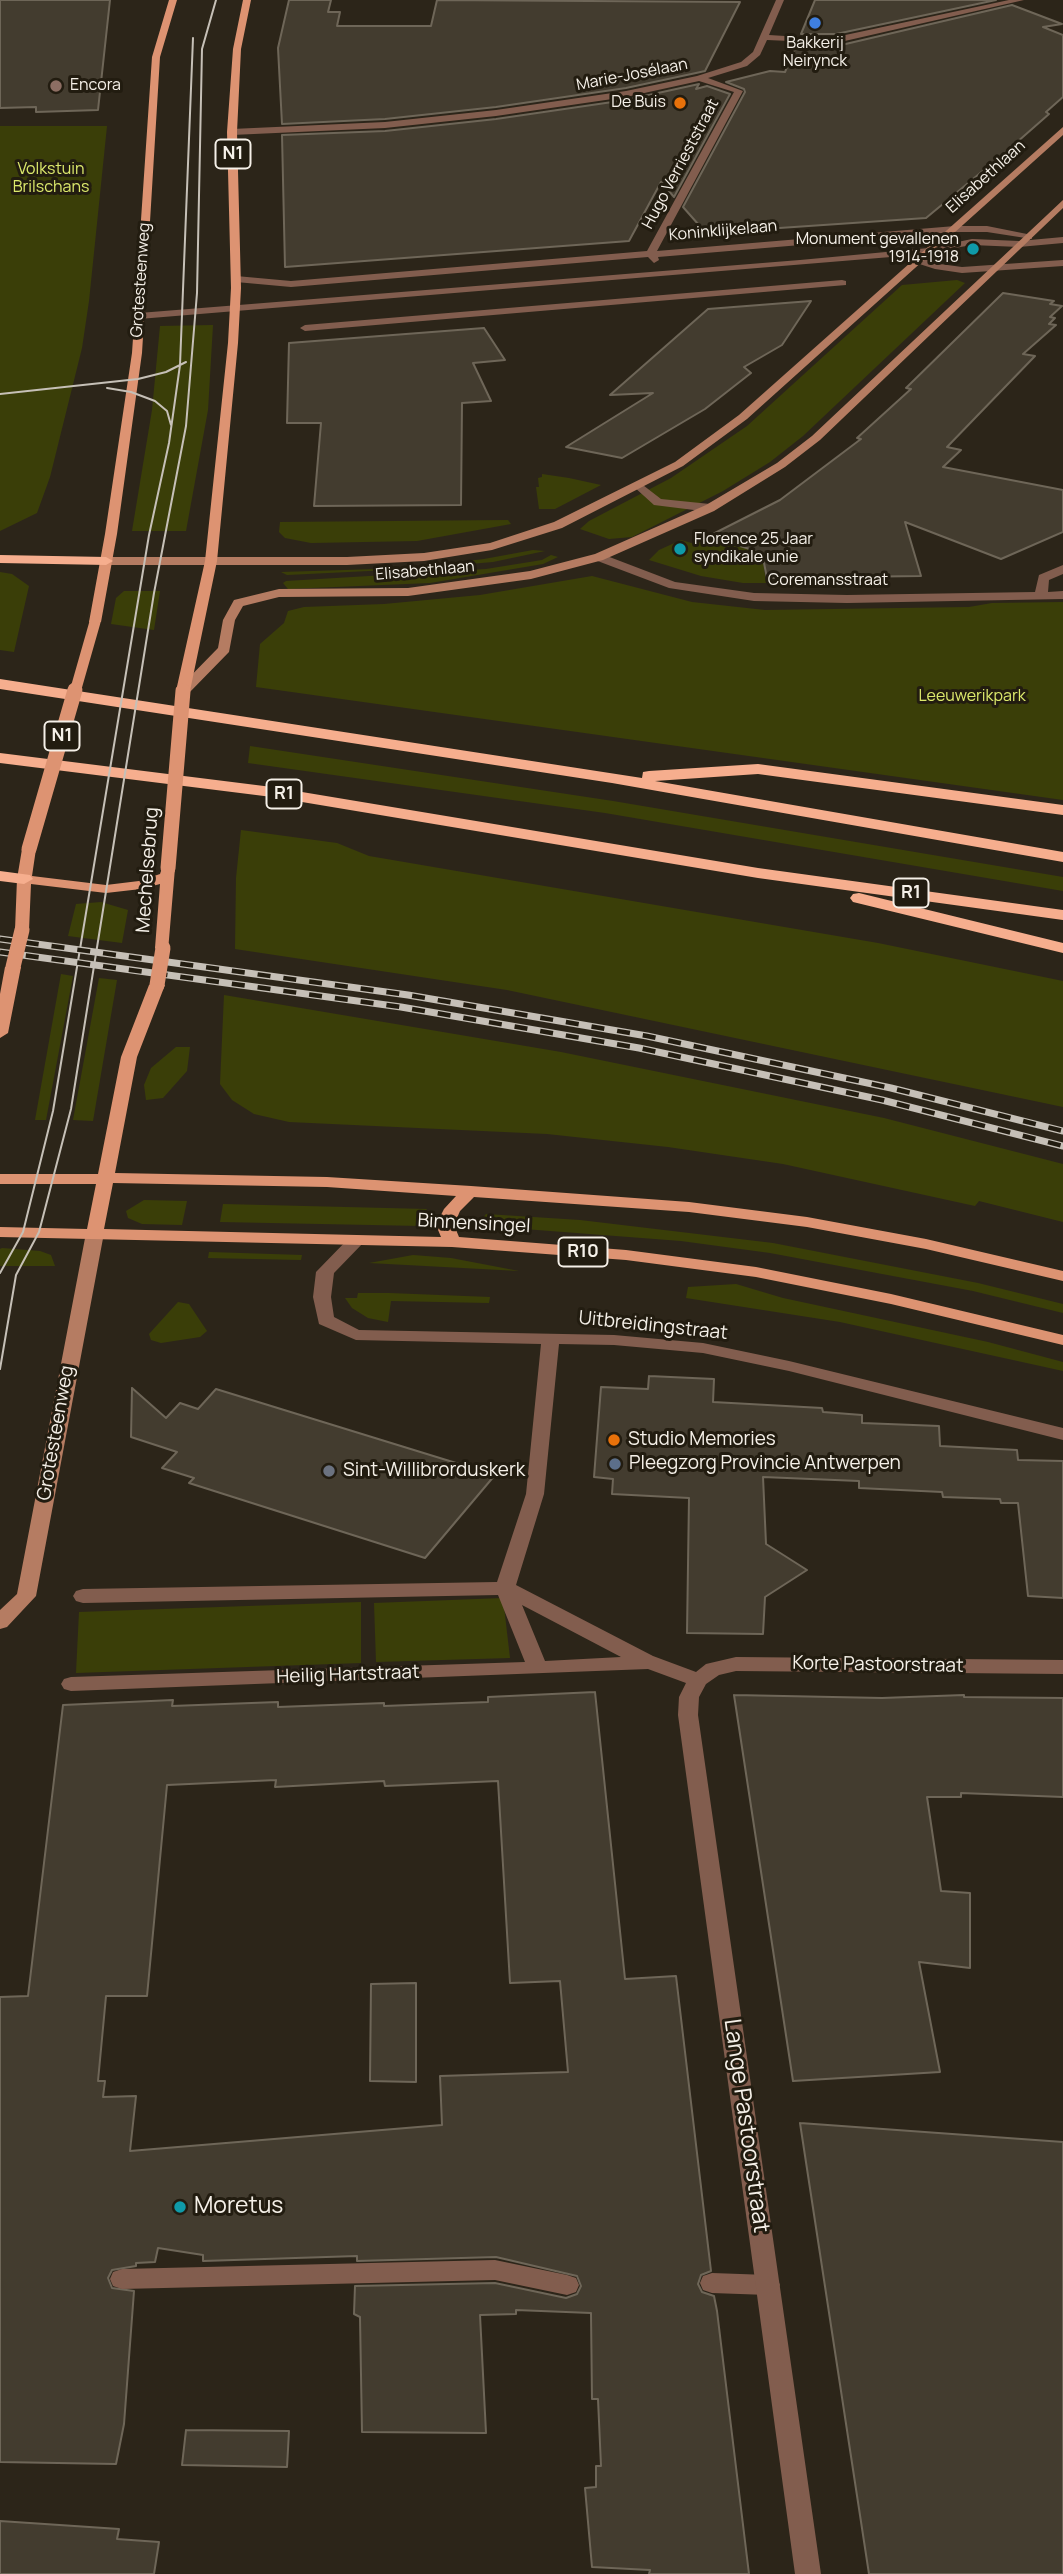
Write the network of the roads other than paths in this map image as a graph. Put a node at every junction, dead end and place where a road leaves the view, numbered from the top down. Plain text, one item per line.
1 (173, 0) edge
2 (247, 0) edge
3 (780, 0) edge
4 (1020, 0) edge
5 (766, 37) junction
6 (699, 78) junction
7 (1063, 131) edge
8 (232, 132) junction
9 (1063, 203) edge
10 (955, 229) junction
11 (1023, 240) junction
12 (1063, 240) edge
13 (651, 253) junction
14 (925, 255) junction
15 (800, 263) junction
16 (1063, 263) edge
17 (994, 268) junction
18 (422, 272) junction
19 (660, 274) junction
20 (236, 279) junction
21 (842, 283) dead end
22 (756, 289) junction
23 (434, 293) junction
24 (236, 309) junction
25 (448, 315) junction
26 (139, 316) junction
27 (305, 328) dead end
28 (639, 486) junction
29 (710, 508) junction
30 (599, 557) junction
31 (0, 559) edge
32 (106, 561) junction
33 (212, 561) junction
34 (1063, 569) edge
35 (1041, 595) junction
36 (1063, 595) edge
37 (0, 684) edge
38 (183, 691) junction
39 (0, 758) edge
40 (612, 778) junction
41 (1063, 810) edge
42 (1063, 857) edge
43 (167, 872) junction
44 (758, 873) junction
45 (0, 876) edge
46 (24, 878) junction
47 (1063, 915) edge
48 (1063, 948) edge
49 (0, 1033) edge
50 (107, 1178) junction
51 (0, 1179) edge
52 (471, 1191) junction
53 (0, 1231) edge
54 (95, 1233) junction
55 (356, 1241) junction
56 (452, 1242) junction
57 (1063, 1276) edge
58 (551, 1338) junction
59 (1063, 1340) edge
60 (1063, 1434) edge
61 (505, 1587) junction
62 (83, 1596) dead end
63 (0, 1622) edge
64 (650, 1662) junction
65 (1063, 1667) edge
66 (538, 1668) junction
67 (698, 1681) junction
68 (71, 1684) dead end
69 (122, 2279) dead end
70 (712, 2283) dead end
71 (567, 2285) dead end
72 (768, 2285) junction
73 (808, 2574) edge

1 - 26 main road, Grotesteenweg / N1
2 - 8 main road, N1
3 - 5 street, Marie-Josélaan
4 - 5 street
5 - 6 street, Marie-Josélaan
6 - 8 street, Marie-Josélaan
6 - 13 street, Hugo Verrieststraat
7 - 10 main road, Elisabethlaan
8 - 20 main road, N1
9 - 11 main road, Elisabethlaan
10 - 11 street, Koninklijkelaan
10 - 13 street, Koninklijkelaan
10 - 14 main road, Elisabethlaan
11 - 12 street, Koninklijkelaan
11 - 14 street, Koninklijkelaan
11 - 17 main road, Elisabethlaan
13 - 18 street, Koninklijkelaan
13 - 19 street, Koninklijkelaan
14 - 15 street, Koninklijkelaan
14 - 17 street, Koninklijkelaan
14 - 28 main road, Elisabethlaan
15 - 19 street, Koninklijkelaan
15 - 22 street, Koninklijkelaan
16 - 17 street, Koninklijkelaan
17 - 29 main road, Elisabethlaan
18 - 20 street, Koninklijkelaan
18 - 23 street
19 - 23 street, Koninklijkelaan
20 - 24 main road, N1
21 - 22 street, Koninklijkelaan
22 - 25 street, Koninklijkelaan
23 - 24 street, Koninklijkelaan
23 - 25 street
24 - 26 street, Koninklijkelaan
24 - 33 main road, N1
25 - 27 street, Koninklijkelaan
26 - 32 main road, Grotesteenweg / N1
28 - 29 street
28 - 33 main road, Elisabethlaan
29 - 30 main road, Elisabethlaan
30 - 35 street, Coremansstraat
30 - 38 main road, Elisabethlaan
31 - 32 highway
32 - 33 main road, Elisabethlaan
32 - 46 main road, N1, bridge
33 - 38 main road, Mechelsebrug / N1
34 - 35 street
35 - 36 street, Coremansstraat
37 - 40 highway
38 - 43 main road, Mechelsebrug / N1, bridge
39 - 44 highway, R1
40 - 41 highway
40 - 42 highway
43 - 46 main road
43 - 50 main road, Mechelsebrug, bridge
44 - 47 highway, R1
44 - 48 highway
45 - 46 highway
46 - 49 main road, N1, bridge
50 - 51 main road, Binnensingel
50 - 52 main road, Binnensingel
50 - 54 main road, Mechelsebrug
52 - 56 main road
52 - 57 main road, Binnensingel
53 - 54 main road, Binnensingel / R10
54 - 55 main road, Binnensingel / R10
54 - 63 main road, Grotesteenweg
55 - 56 main road, Binnensingel / R10
55 - 58 street, Uitbreidingstraat
56 - 59 main road, Binnensingel / R10
58 - 60 street, Uitbreidingstraat
58 - 61 street
61 - 62 street
61 - 64 street
61 - 66 street
64 - 66 street, Heilig Hartstraat
64 - 67 street
65 - 67 street, Korte Pastoorstraat
66 - 68 street, Heilig Hartstraat
67 - 72 street, Lange Pastoorstraat
69 - 71 street
70 - 72 street
72 - 73 street, Lange Pastoorstraat

